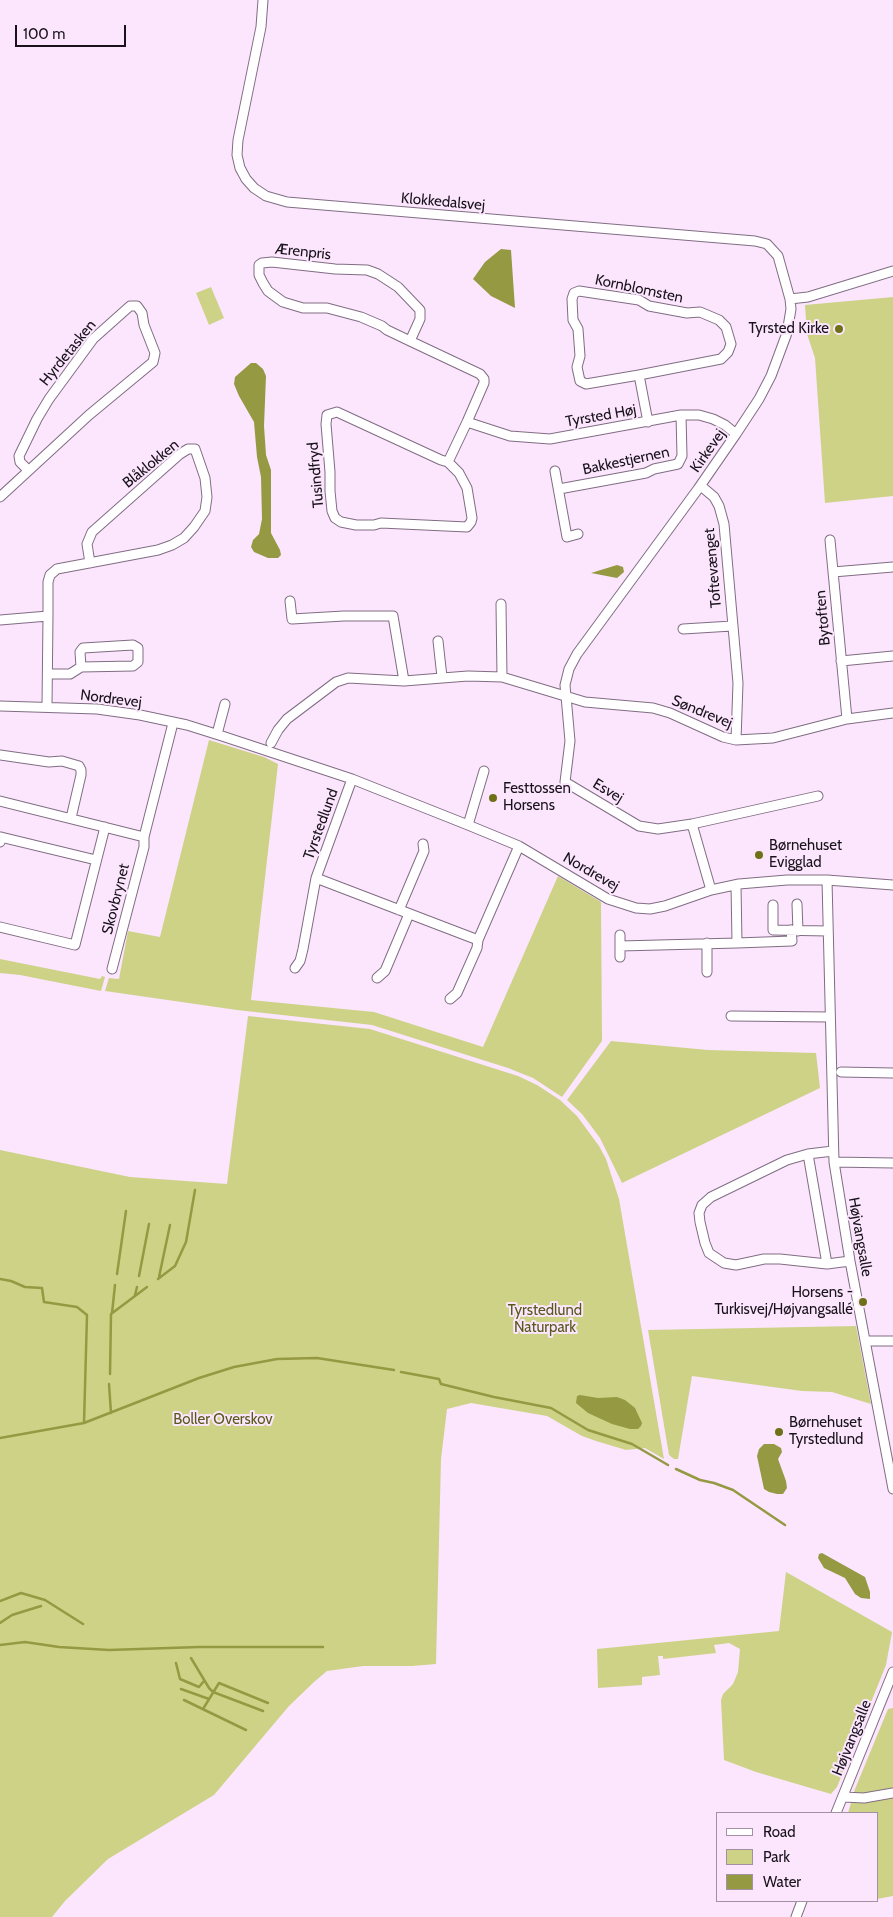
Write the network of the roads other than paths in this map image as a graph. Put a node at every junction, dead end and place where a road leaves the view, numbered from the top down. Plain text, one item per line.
1 (263, 0) edge
2 (893, 271) edge
3 (790, 299) junction
4 (410, 341) junction
5 (639, 375) junction
6 (681, 415) junction
7 (467, 422) junction
8 (648, 422) junction
9 (736, 434) junction
10 (448, 462) junction
11 (28, 470) junction
12 (555, 471) dead end
13 (701, 486) junction
14 (559, 489) junction
15 (0, 497) edge
16 (578, 534) dead end
17 (830, 540) dead end
18 (90, 563) junction
19 (893, 567) edge
20 (833, 572) junction
21 (290, 601) dead end
22 (500, 604) dead end
23 (48, 616) junction
24 (0, 620) edge
25 (732, 626) junction
26 (683, 629) dead end
27 (438, 640) dead end
28 (893, 656) edge
29 (841, 661) junction
30 (81, 667) junction
31 (48, 674) junction
32 (442, 677) junction
33 (502, 677) junction
34 (404, 681) junction
35 (565, 695) junction
36 (225, 704) dead end
37 (0, 706) edge
38 (47, 706) junction
39 (893, 713) edge
40 (847, 719) junction
41 (173, 722) junction
42 (217, 734) junction
43 (736, 740) junction
44 (271, 743) dead end
45 (0, 755) edge
46 (484, 771) dead end
47 (352, 780) junction
48 (818, 796) dead end
49 (0, 801) edge
50 (71, 818) junction
51 (692, 824) junction
52 (468, 825) junction
53 (105, 827) junction
54 (144, 837) junction
55 (0, 842) edge
56 (423, 844) dead end
57 (519, 846) junction
58 (96, 860) junction
59 (316, 878) junction
60 (827, 880) junction
61 (736, 885) junction
62 (893, 885) edge
63 (711, 890) junction
64 (797, 904) dead end
65 (773, 906) dead end
66 (399, 910) junction
67 (409, 914) junction
68 (0, 928) edge
69 (794, 930) junction
70 (828, 931) junction
71 (620, 935) dead end
72 (478, 940) junction
73 (707, 943) junction
74 (737, 943) junction
75 (620, 946) junction
76 (620, 957) dead end
77 (295, 968) dead end
78 (112, 969) dead end
79 (707, 972) dead end
80 (377, 978) dead end
81 (450, 999) dead end
82 (731, 1016) dead end
83 (830, 1017) junction
84 (841, 1072) dead end
85 (893, 1073) edge
86 (833, 1151) junction
87 (808, 1154) junction
88 (834, 1162) junction
89 (893, 1163) edge
90 (850, 1261) junction
91 (827, 1264) junction
92 (865, 1341) junction
93 (893, 1341) edge
94 (893, 1489) edge
95 (893, 1672) edge
96 (893, 1794) edge
97 (844, 1797) junction
98 (836, 1812) edge
99 (802, 1902) edge
100 (796, 1917) edge

1 - 3 street, Klokkedalsvej
2 - 3 street
3 - 9 street, Kirkevej
4 - 4 street, Ærenpris
4 - 7 street, Ærenpris
5 - 5 street, Kornblomsten
5 - 8 street
6 - 8 street, Tyrsted Høj
6 - 9 street, Tyrsted Høj
6 - 14 street, Bakkestjernen
7 - 8 street, Tyrsted Høj
7 - 10 street
9 - 13 street, Kirkevej
10 - 10 street, Tusindfryd
11 - 11 street, Hyrdetasken
11 - 15 street, Hyrdetasken
12 - 14 street
13 - 25 street, Toftevænget
13 - 35 street, Kirkevej
14 - 16 street
17 - 20 street, Bytoften
18 - 18 street, Blåklokken
18 - 23 street, Blåklokken
19 - 20 street, Bytoften
20 - 29 street, Bytoften
21 - 34 street
22 - 33 street
23 - 24 street
23 - 31 street
25 - 26 street, Toftevænget
25 - 43 street, Toftevænget
27 - 32 street
28 - 29 street, Bytoften
29 - 40 street, Bytoften
30 - 30 street
30 - 31 street
31 - 38 street
32 - 33 street, Søndrevej
32 - 34 street, Søndrevej
33 - 35 street, Søndrevej
34 - 44 street, Søndrevej
35 - 43 street, Søndrevej
35 - 51 street, Esvej
36 - 42 street
37 - 38 street, Nordrevej
38 - 41 street, Nordrevej
39 - 40 street, Søndrevej
40 - 43 street, Søndrevej
41 - 42 street, Nordrevej
41 - 54 street, Skovbrynet
42 - 47 street, Nordrevej
45 - 50 street
46 - 52 street
47 - 52 street, Nordrevej
47 - 59 street, Tyrstedlund
48 - 51 street, Esvej
49 - 50 street
50 - 53 street
51 - 63 street
52 - 57 street, Nordrevej
53 - 54 street
53 - 58 street, Skovbrynet
54 - 78 street, Skovbrynet
55 - 58 street, Skovbrynet
56 - 66 street
57 - 63 street, Nordrevej
57 - 72 street
58 - 68 street, Skovbrynet
59 - 66 street, Tyrstedlund
59 - 77 street, Tyrstedlund
60 - 61 street, Nordrevej
60 - 62 street, Nordrevej
60 - 70 street, Højvangsalle
61 - 63 street, Nordrevej
61 - 74 street
64 - 69 street
65 - 69 street
66 - 67 street, Tyrstedlund
67 - 72 street, Tyrstedlund
67 - 80 street
69 - 70 street
69 - 74 street
70 - 83 street, Højvangsalle
71 - 75 street
72 - 81 street
73 - 74 street
73 - 75 street
73 - 79 street
75 - 76 street
82 - 83 street
83 - 86 street, Højvangsalle
84 - 85 street
86 - 87 street
86 - 88 street, Højvangsalle
87 - 91 street
87 - 91 street
88 - 89 street
88 - 90 street, Højvangsalle
90 - 91 street
90 - 92 street, Højvangsalle
92 - 93 street
92 - 94 street, Højvangsalle
95 - 97 street, Højvangsalle
96 - 97 street
97 - 98 street, Højvangsalle
99 - 100 street

